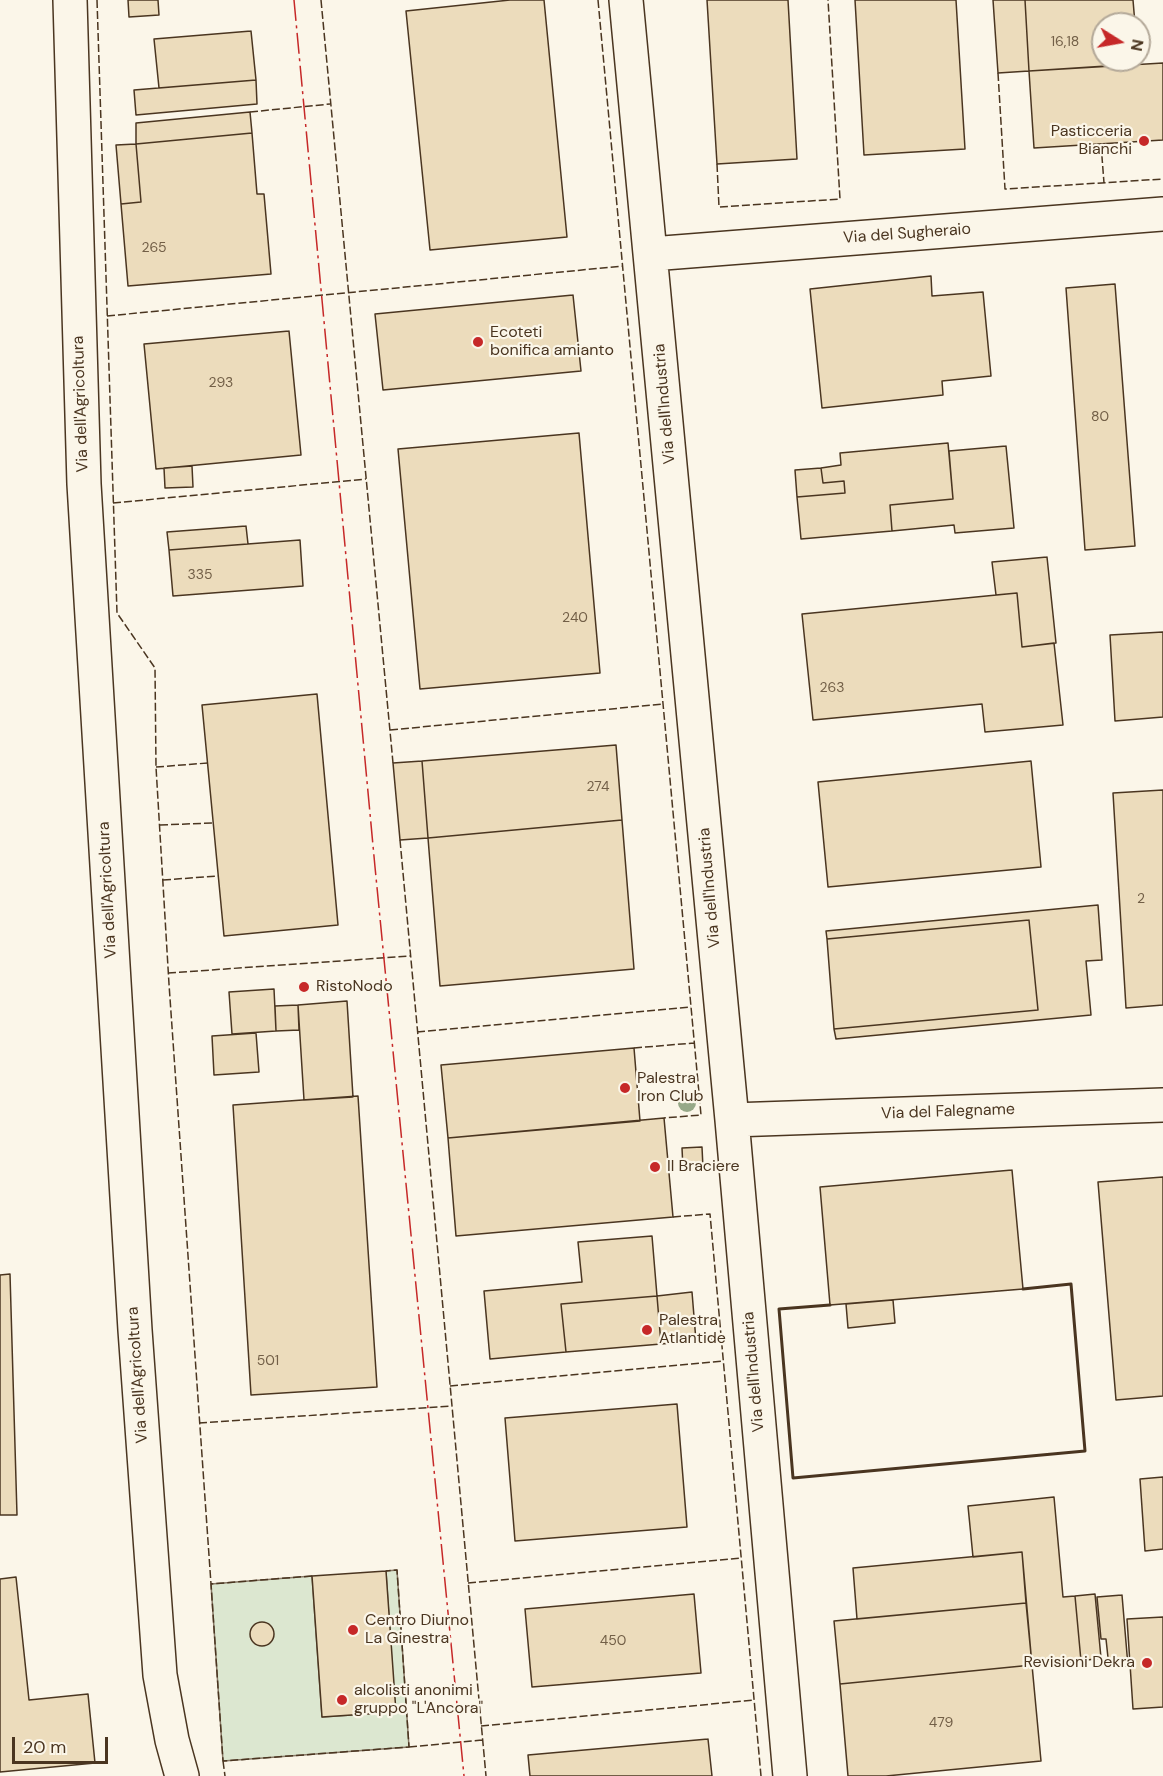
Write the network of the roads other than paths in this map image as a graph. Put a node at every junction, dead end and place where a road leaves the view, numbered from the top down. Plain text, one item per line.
1 (70, 0) edge
2 (626, 0) edge
3 (1163, 214) edge
4 (651, 254) junction
5 (1163, 1105) edge
6 (732, 1120) junction
7 (182, 1776) edge
8 (790, 1776) edge

1 - 7 street, Via dell'Agricoltura
2 - 4 street, Via dell'Industria
3 - 4 street, Via del Sugheraio
4 - 6 street, Via dell'Industria
5 - 6 street, Via del Falegname
6 - 8 street, Via dell'Industria

